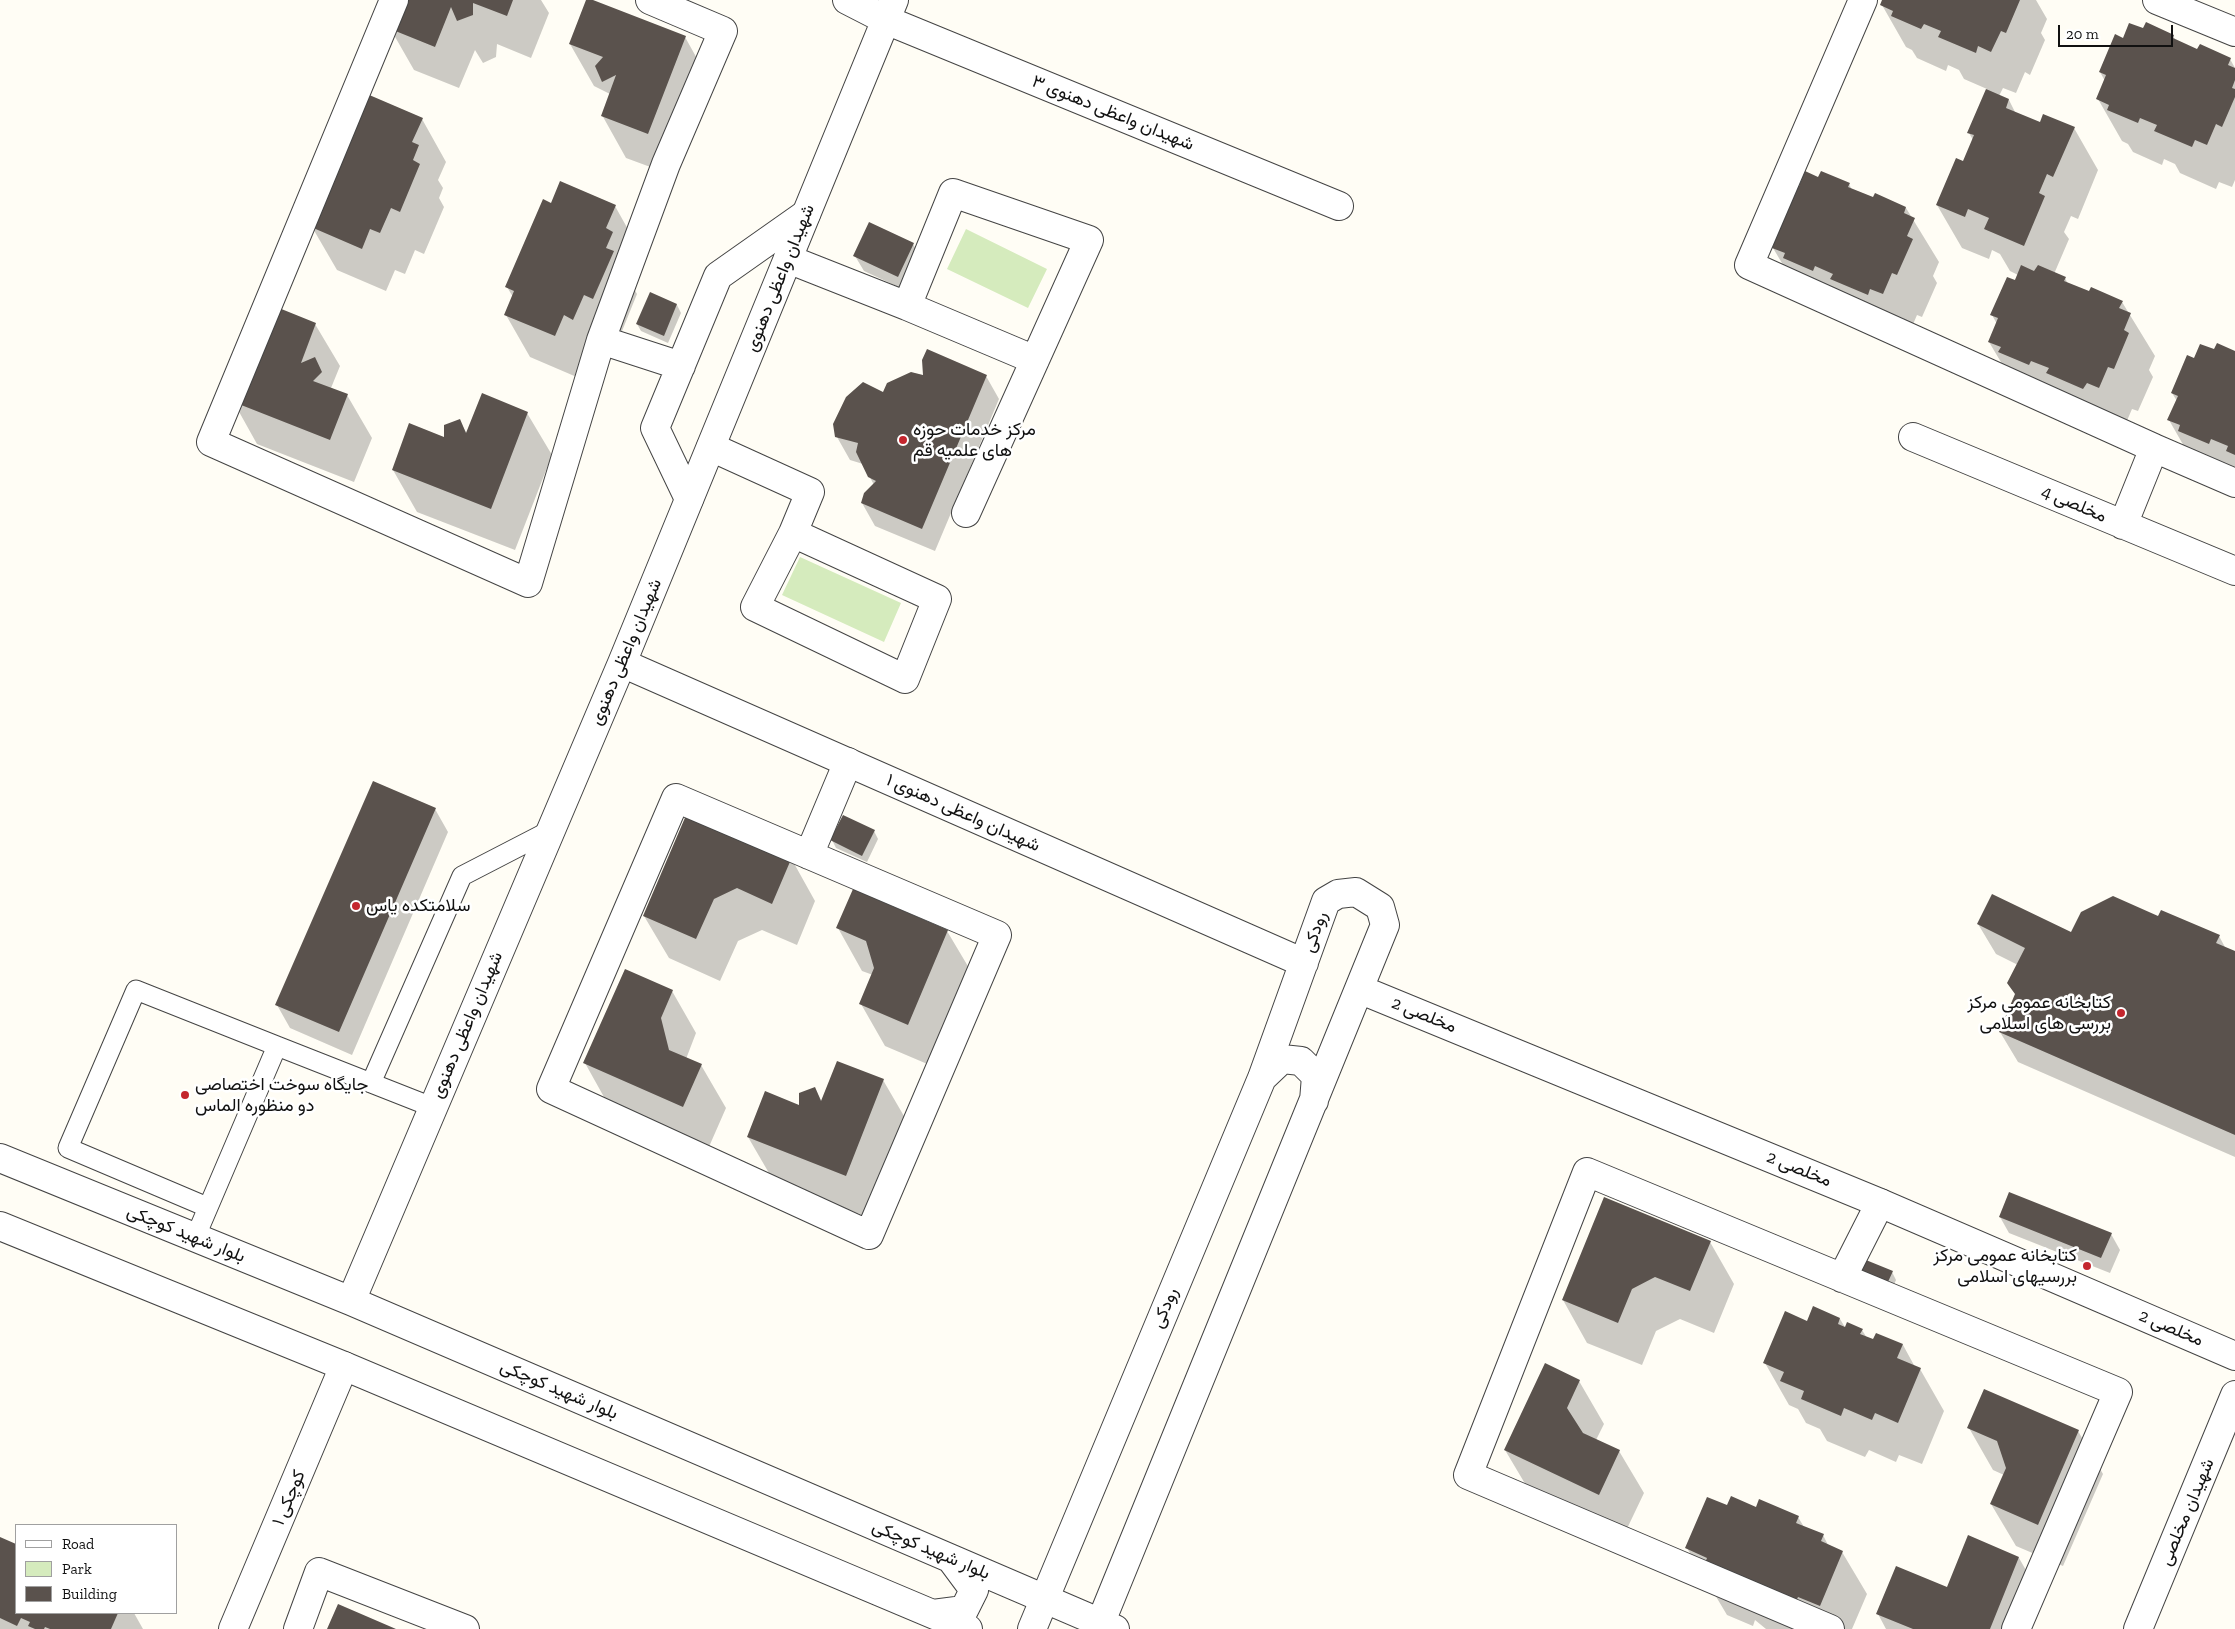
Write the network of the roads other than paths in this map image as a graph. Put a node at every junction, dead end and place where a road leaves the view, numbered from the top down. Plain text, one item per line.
1 (394, 0) edge
2 (650, 0) edge
3 (847, 0) edge
4 (1863, 0) edge
5 (2157, 0) edge
6 (890, 10) edge
7 (2235, 32) edge
8 (1340, 206) dead end
9 (806, 214) junction
10 (788, 259) junction
11 (907, 306) junction
12 (601, 340) junction
13 (1035, 360) junction
14 (681, 366) junction
15 (1913, 437) dead end
16 (711, 447) junction
17 (2154, 448) junction
18 (2235, 482) edge
19 (689, 499) junction
20 (966, 513) dead end
21 (2123, 525) junction
22 (793, 533) junction
23 (2235, 571) edge
24 (622, 663) junction
25 (848, 762) junction
26 (550, 830) junction
27 (809, 854) junction
28 (1304, 963) junction
29 (1359, 989) junction
30 (277, 1046) junction
31 (1262, 1078) junction
32 (372, 1083) junction
33 (1314, 1103) junction
34 (432, 1107) junction
35 (0, 1158) edge
36 (1880, 1203) junction
37 (207, 1208) junction
38 (0, 1226) edge
39 (195, 1238) junction
40 (1842, 1278) junction
41 (351, 1301) junction
42 (2235, 1356) edge
43 (344, 1366) junction
44 (2235, 1395) edge
45 (950, 1558) junction
46 (1044, 1598) junction
47 (933, 1614) junction
48 (1104, 1627) edge
49 (233, 1629) edge
50 (298, 1629) edge
51 (465, 1629) edge
52 (968, 1629) edge
53 (1032, 1629) edge
54 (1830, 1629) edge
55 (2016, 1629) edge
56 (2138, 1629) edge

1 - 12 street
2 - 12 street
3 - 6 street, شهیدان واعظی دهنوی ۳
4 - 17 street
5 - 7 street
6 - 8 street, شهیدان واعظی دهنوی ۳
6 - 9 street, شهیدان واعظی دهنوی
9 - 10 street, شهیدان واعظی دهنوی
9 - 14 street
10 - 11 street
10 - 16 street, شهیدان واعظی دهنوی
11 - 13 street
11 - 13 street
12 - 14 street
13 - 20 street
14 - 19 street
15 - 21 street, مخلصی 4
16 - 19 street, شهیدان واعظی دهنوی
16 - 22 street
17 - 18 street
17 - 21 street
19 - 24 street, شهیدان واعظی دهنوی
21 - 23 street, مخلصی 4
22 - 22 street
24 - 25 street, شهیدان واعظی دهنوی ۱
24 - 26 street, شهیدان واعظی دهنوی
25 - 27 street
25 - 28 street, شهیدان واعظی دهنوی ۱
26 - 32 lane
26 - 34 street, شهیدان واعظی دهنوی
27 - 27 street
28 - 29 street, رودکی
28 - 31 street, رودکی
29 - 33 street, رودکی
29 - 36 street, مخلصی 2
30 - 32 lane
30 - 37 lane
30 - 37 lane
31 - 33 street
31 - 46 street, رودکی
32 - 34 lane
33 - 48 street, رودکی
34 - 41 street, شهیدان واعظی دهنوی
35 - 39 street, بلوار شهید کوچکی
36 - 40 street
36 - 42 street, مخلصی 2
37 - 39 lane
38 - 43 street
39 - 41 street, بلوار شهید کوچکی
40 - 54 street
40 - 55 street
41 - 45 street, بلوار شهید کوچکی
43 - 47 street
43 - 49 street, کوچکی ۱
44 - 56 street, شهیدان مخلصی
45 - 46 street, بلوار شهید کوچکی
45 - 47 street
46 - 48 street, بلوار شهید کوچکی
46 - 53 street, رودکی
47 - 52 street
50 - 51 street

